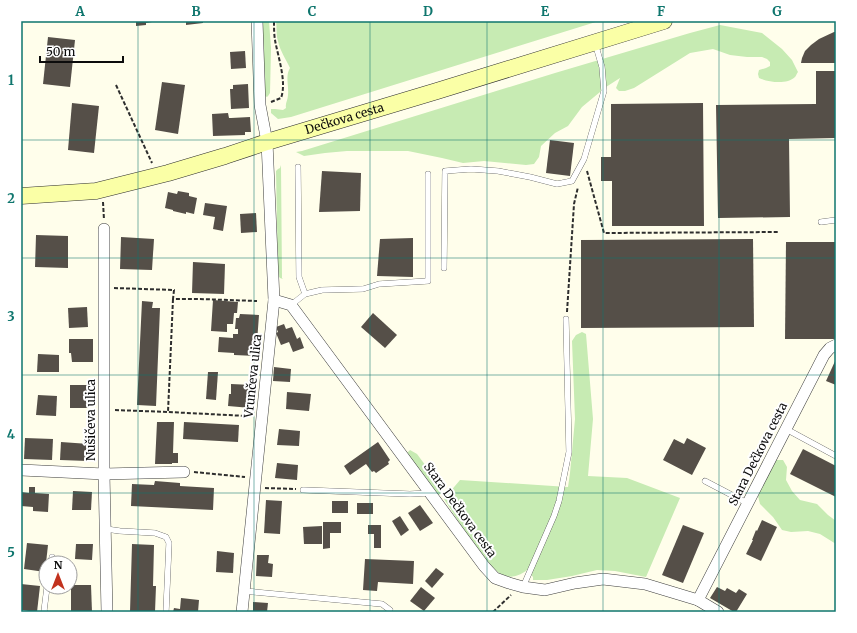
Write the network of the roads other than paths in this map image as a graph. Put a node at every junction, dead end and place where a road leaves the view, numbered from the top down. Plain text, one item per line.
1 (257, 21) edge
2 (664, 21) edge
3 (595, 42) junction
4 (266, 142) junction
5 (298, 167) dead end
6 (428, 174) dead end
7 (21, 196) edge
8 (836, 220) edge
9 (821, 222) dead end
10 (104, 229) road end
11 (444, 268) dead end
12 (305, 294) junction
13 (274, 300) junction
14 (291, 305) junction
15 (566, 319) dead end
16 (836, 345) edge
17 (786, 429) junction
18 (836, 456) edge
19 (21, 470) edge
20 (184, 472) road end
21 (104, 474) junction
22 (705, 481) dead end
23 (303, 490) road end
24 (430, 492) junction
25 (747, 503) junction
26 (106, 529) junction
27 (523, 587) junction
28 (244, 591) junction
29 (46, 595) edge
30 (698, 600) junction
31 (390, 610) dead end
32 (45, 612) edge
33 (107, 612) edge
34 (166, 612) edge
35 (242, 612) edge
36 (718, 612) edge

1 - 4 street, Vrunčeva ulica
2 - 3 street, Dečkova cesta
3 - 4 street, Dečkova cesta
3 - 11 lane
4 - 7 street, Dečkova cesta
4 - 13 street, Vrunčeva ulica
5 - 12 lane
6 - 12 lane
8 - 9 lane
10 - 21 street, Nušičeva ulica
12 - 14 lane
13 - 14 street
13 - 28 street, Vrunčeva ulica
14 - 24 street, Stara Dečkova cesta
15 - 27 lane
16 - 17 street, Stara Dečkova cesta
17 - 18 lane
17 - 25 street, Stara Dečkova cesta
19 - 21 street
20 - 21 street
21 - 26 street, Nušičeva ulica
22 - 25 lane
23 - 24 lane
24 - 27 street, Stara Dečkova cesta
25 - 30 street, Stara Dečkova cesta
26 - 33 street, Nušičeva ulica
26 - 34 lane
27 - 30 street, Stara Dečkova cesta
28 - 31 lane
28 - 35 street, Vrunčeva ulica
29 - 32 lane
30 - 36 street, Stara Dečkova cesta

